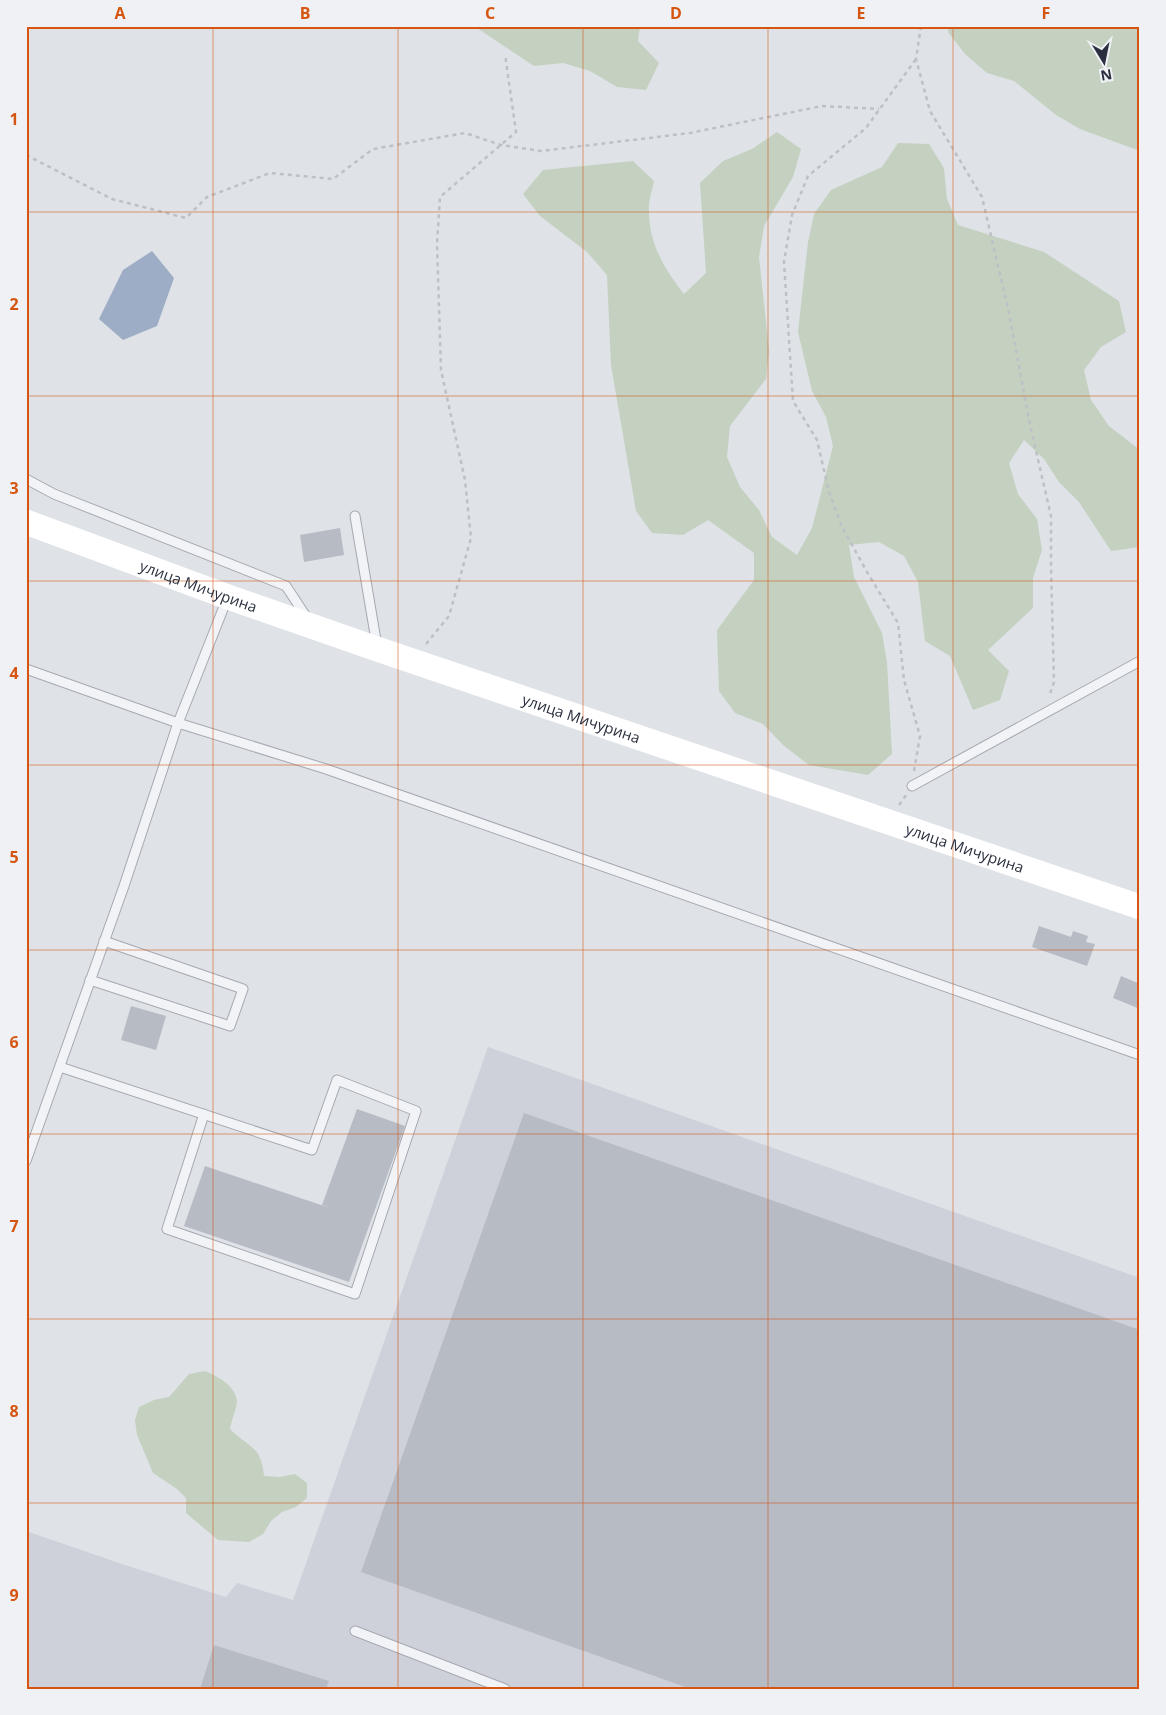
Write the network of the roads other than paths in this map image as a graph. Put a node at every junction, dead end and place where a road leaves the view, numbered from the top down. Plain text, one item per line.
1 (26, 478) edge
2 (355, 516) dead end
3 (26, 522) edge
4 (228, 597) junction
5 (313, 626) junction
6 (377, 649) junction
7 (1140, 661) edge
8 (26, 669) edge
9 (178, 723) junction
10 (912, 786) road end
11 (1140, 907) edge
12 (104, 941) junction
13 (90, 980) junction
14 (1140, 1055) edge
15 (60, 1067) junction
16 (204, 1114) junction
17 (26, 1161) edge
18 (355, 1631) dead end
19 (505, 1689) edge

1 - 5 lane
2 - 6 lane
3 - 4 main road, улица Мичурина
4 - 5 main road, улица Мичурина
4 - 9 lane
5 - 6 main road, улица Мичурина
6 - 11 main road, улица Мичурина
7 - 10 lane
8 - 9 lane
9 - 12 lane
9 - 14 lane
12 - 13 lane
12 - 13 lane
13 - 15 lane
15 - 16 lane
15 - 17 lane
16 - 16 lane
18 - 19 lane

